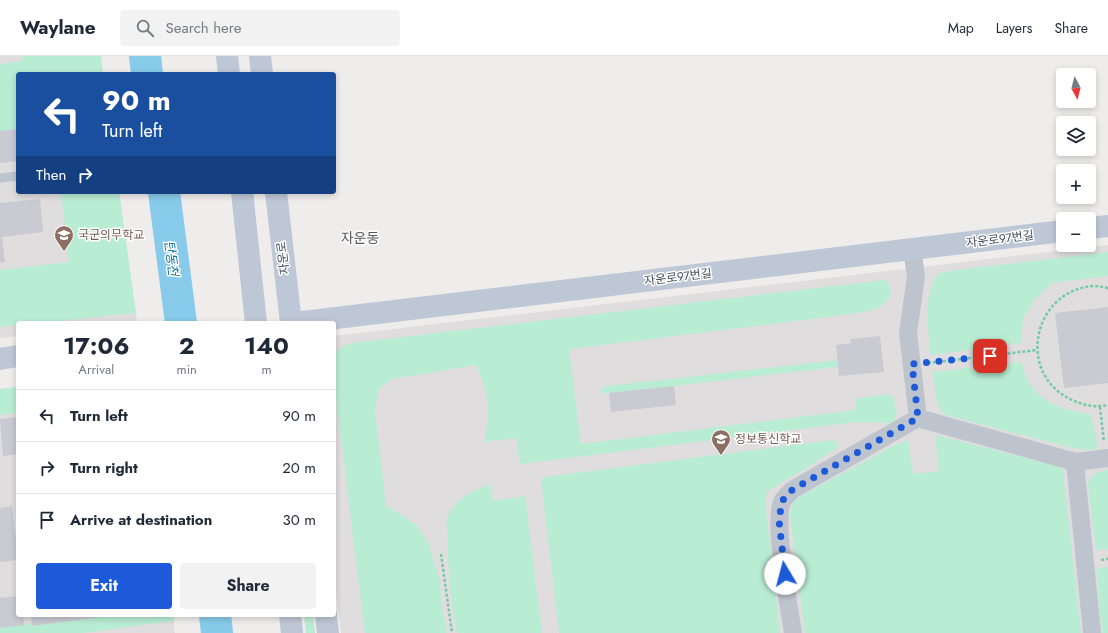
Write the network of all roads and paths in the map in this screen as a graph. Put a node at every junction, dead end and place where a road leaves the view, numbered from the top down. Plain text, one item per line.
1 (227, 56) edge
2 (260, 56) edge
3 (229, 72) edge
4 (262, 72) edge
5 (16, 176) edge
6 (0, 178) edge
7 (242, 194) edge
8 (276, 194) edge
9 (1108, 226) edge
10 (1096, 227) edge
11 (1056, 232) edge
12 (912, 249) junction
13 (1108, 288) edge
14 (256, 321) edge
15 (292, 321) edge
16 (309, 321) edge
17 (1037, 350) junction
18 (16, 356) edge
19 (0, 359) edge
20 (912, 364) junction
21 (1108, 405) edge
22 (1100, 407) junction
23 (918, 418) junction
24 (1107, 458) edge
25 (1074, 462) junction
26 (441, 554) dead end
27 (290, 617) edge
28 (326, 617) edge
29 (292, 633) edge
30 (328, 633) edge
31 (452, 633) edge
32 (793, 633) edge
33 (1092, 633) edge

1 - 3 street
2 - 4 street
5 - 6 lane
7 - 14 street
8 - 15 street, 자운로
9 - 10 street
11 - 12 street, 자운로97번길
12 - 16 street, 자운로97번길
12 - 20 street
13 - 17 path
17 - 20 path
17 - 22 path
18 - 19 street
20 - 23 street
21 - 22 path
22 - 24 path
23 - 25 street
23 - 32 street
24 - 25 street
25 - 33 street
26 - 31 path
27 - 29 street
28 - 30 street

